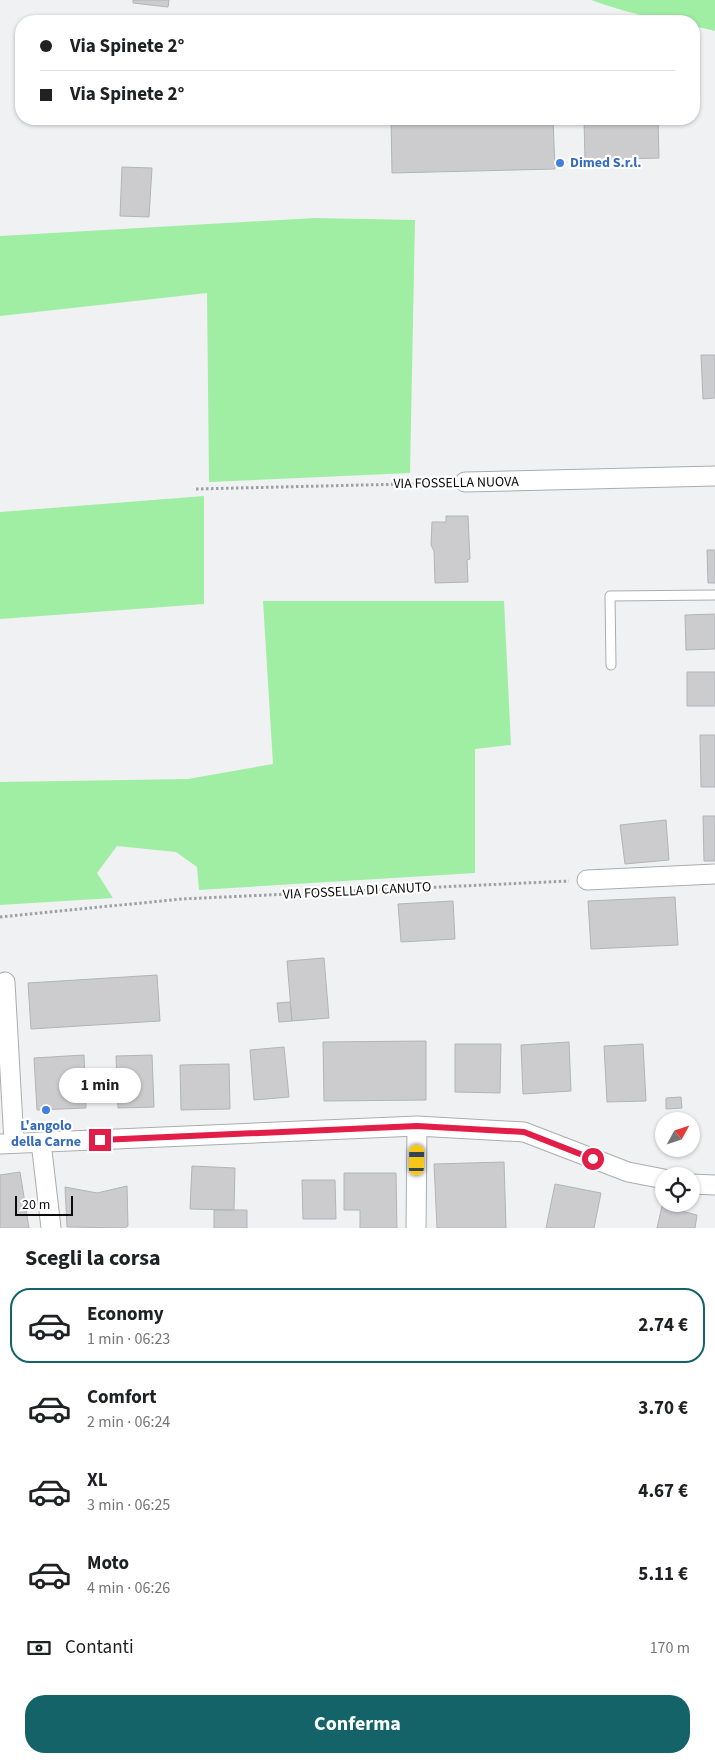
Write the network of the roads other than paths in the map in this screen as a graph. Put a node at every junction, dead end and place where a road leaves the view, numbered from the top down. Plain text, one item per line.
1 (715, 476) edge
2 (465, 482) road end
3 (715, 595) edge
4 (611, 665) dead end
5 (715, 874) edge
6 (587, 880) road end
7 (5, 982) dead end
8 (417, 1126) junction
9 (41, 1142) junction
10 (7, 1144) edge
11 (655, 1177) edge
12 (700, 1184) edge
13 (715, 1185) edge
14 (52, 1228) edge
15 (416, 1228) edge

1 - 2 street, VIA FOSSELLA NUOVA
3 - 4 lane
5 - 6 street
7 - 10 street
8 - 9 street
8 - 11 street
8 - 15 street
9 - 10 street
9 - 14 street
12 - 13 street

